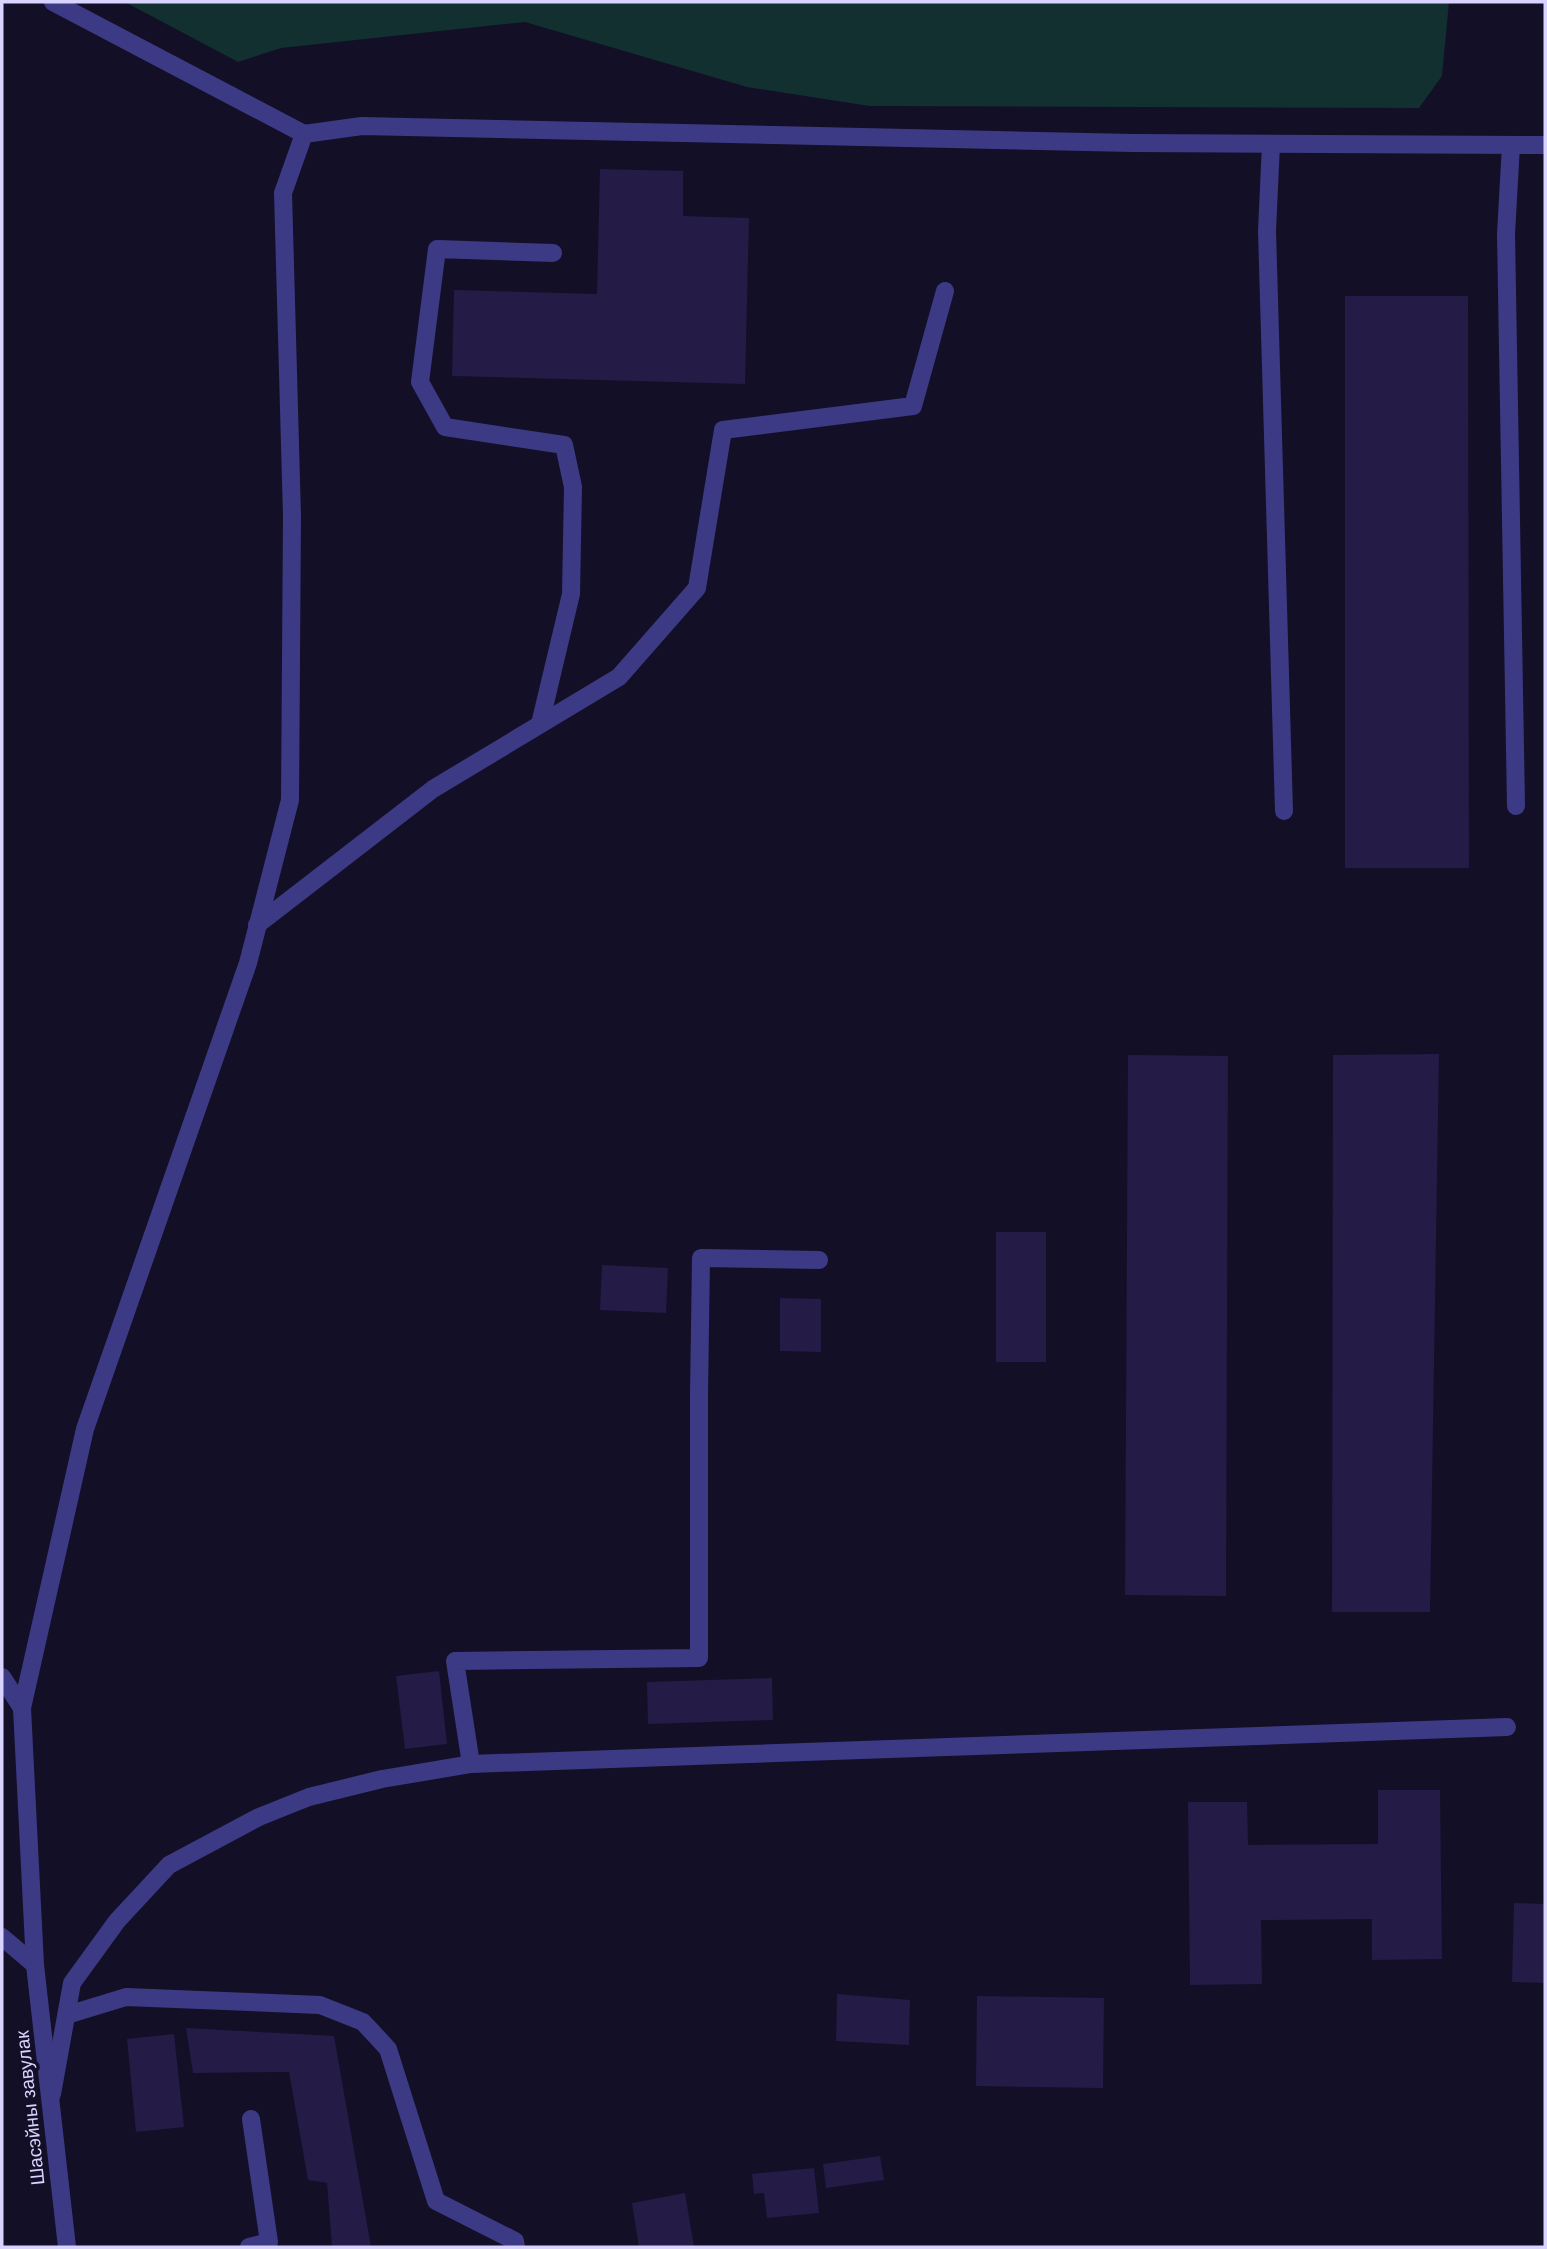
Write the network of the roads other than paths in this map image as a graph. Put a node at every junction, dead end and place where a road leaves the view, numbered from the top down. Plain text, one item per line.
1 (53, 2) edge
2 (304, 134) junction
3 (1271, 144) junction
4 (1511, 145) junction
5 (1545, 145) edge
6 (553, 253) dead end
7 (945, 291) dead end
8 (540, 724) junction
9 (1516, 806) dead end
10 (1284, 811) dead end
11 (257, 925) junction
12 (819, 1260) dead end
13 (2, 1677) edge
14 (22, 1708) junction
15 (1507, 1727) dead end
16 (471, 1764) junction
17 (2, 1937) edge
18 (35, 1965) junction
19 (66, 2015) junction
20 (51, 2101) junction
21 (251, 2119) dead end
22 (67, 2247) edge
23 (249, 2247) edge
24 (516, 2247) edge

1 - 2 street
2 - 3 street
2 - 11 street
3 - 4 street
3 - 10 street
4 - 5 street
4 - 9 street
6 - 8 street
7 - 8 street
8 - 11 street
11 - 14 street
12 - 16 street
13 - 14 street
14 - 18 street, Шасэйны завулак
15 - 16 street
16 - 19 street
17 - 18 street
18 - 20 street, Шасэйны завулак
19 - 20 street
19 - 24 street
20 - 22 street, Шасэйны завулак
21 - 23 street

